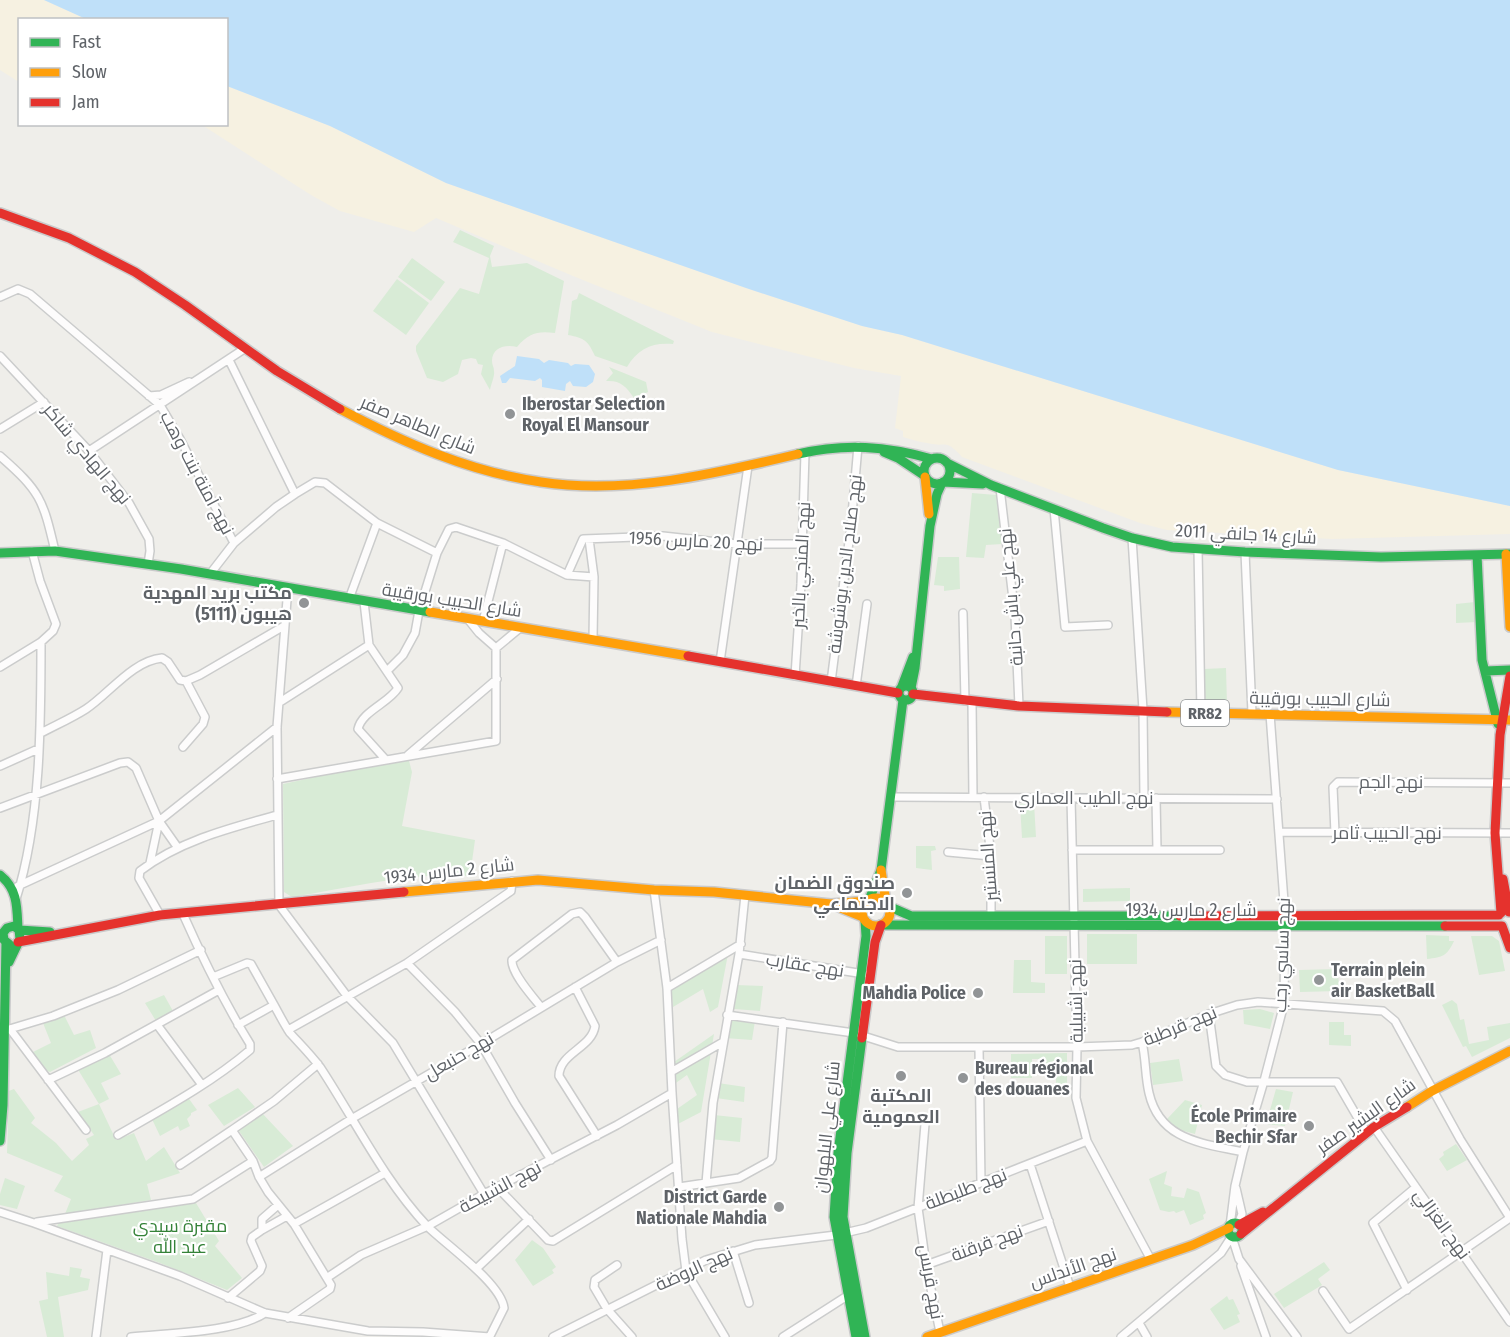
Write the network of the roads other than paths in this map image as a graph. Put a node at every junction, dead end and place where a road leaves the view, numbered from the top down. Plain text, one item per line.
1 (0, 213) edge
2 (1, 295) edge
3 (244, 349) junction
4 (0, 356) edge
5 (229, 360) junction
6 (213, 371) junction
7 (149, 396) junction
8 (44, 402) junction
9 (159, 405) junction
10 (0, 429) edge
11 (858, 446) junction
12 (873, 447) junction
13 (88, 451) junction
14 (806, 453) junction
15 (0, 456) edge
16 (932, 459) junction
17 (947, 463) junction
18 (748, 466) junction
19 (925, 477) junction
20 (943, 483) junction
21 (995, 487) junction
22 (295, 494) junction
23 (1054, 509) junction
24 (377, 523) junction
25 (930, 526) junction
26 (1132, 538) junction
27 (586, 539) junction
28 (234, 543) junction
29 (503, 543) junction
30 (736, 544) junction
31 (803, 544) junction
32 (1198, 549) junction
33 (32, 551) junction
34 (55, 551) junction
35 (1245, 552) junction
36 (0, 554) edge
37 (437, 554) junction
38 (1508, 554) edge
39 (1477, 555) junction
40 (148, 564) junction
41 (210, 574) junction
42 (567, 575) junction
43 (594, 577) junction
44 (288, 587) junction
45 (349, 599) junction
46 (364, 602) junction
47 (867, 604) dead end
48 (419, 611) junction
49 (963, 613) dead end
50 (467, 618) junction
51 (483, 621) junction
52 (1108, 625) dead end
53 (284, 626) junction
54 (1510, 627) edge
55 (520, 628) junction
56 (593, 639) junction
57 (41, 642) junction
58 (369, 645) junction
59 (496, 648) junction
60 (720, 662) junction
61 (0, 667) edge
62 (388, 670) junction
63 (1510, 670) edge
64 (1485, 671) junction
65 (795, 676) junction
66 (1510, 676) edge
67 (497, 679) junction
68 (186, 681) junction
69 (831, 682) junction
70 (856, 686) junction
71 (906, 692) junction
72 (968, 701) junction
73 (280, 702) junction
74 (1019, 706) junction
75 (1143, 710) junction
76 (1202, 713) junction
77 (1252, 713) junction
78 (1270, 714) junction
79 (1504, 719) edge
80 (277, 727) junction
81 (41, 733) junction
82 (183, 747) dead end
83 (38, 749) junction
84 (408, 755) junction
85 (386, 760) junction
86 (0, 766) edge
87 (277, 779) junction
88 (1498, 782) junction
89 (1510, 783) edge
90 (35, 796) junction
91 (890, 796) junction
92 (973, 797) junction
93 (984, 797) junction
94 (1071, 798) junction
95 (1144, 798) junction
96 (1156, 798) junction
97 (1277, 799) junction
98 (0, 808) edge
99 (277, 815) junction
100 (159, 821) junction
101 (1280, 832) junction
102 (1335, 833) junction
103 (1495, 833) junction
104 (1510, 833) edge
105 (178, 848) junction
106 (1072, 850) junction
107 (1157, 850) junction
108 (1220, 850) dead end
109 (948, 852) dead end
110 (991, 856) junction
111 (150, 863) junction
112 (881, 870) junction
113 (0, 874) edge
114 (512, 880) junction
115 (16, 886) junction
116 (654, 890) junction
117 (745, 895) junction
118 (16, 899) junction
119 (868, 900) junction
120 (831, 904) junction
121 (887, 904) junction
122 (279, 905) junction
123 (1506, 913) edge
124 (183, 914) junction
125 (160, 915) junction
126 (1074, 915) junction
127 (1285, 915) junction
128 (1435, 915) junction
129 (1472, 915) junction
130 (991, 916) junction
131 (864, 919) junction
132 (881, 925) junction
133 (1074, 926) junction
134 (1285, 926) junction
135 (1435, 926) junction
136 (1472, 926) junction
137 (1506, 926) edge
138 (4, 929) edge
139 (19, 930) junction
140 (71, 932) junction
141 (661, 940) junction
142 (3, 941) edge
143 (18, 942) junction
144 (741, 944) junction
145 (1510, 948) edge
146 (201, 950) junction
147 (739, 954) junction
148 (617, 962) junction
149 (407, 963) junction
150 (7, 968) junction
151 (866, 975) junction
152 (213, 977) junction
153 (575, 987) junction
154 (667, 988) junction
155 (219, 990) junction
156 (347, 996) junction
157 (1284, 1004) junction
158 (274, 1005) junction
159 (541, 1007) junction
160 (1209, 1014) junction
161 (727, 1015) junction
162 (783, 1022) junction
163 (238, 1025) junction
164 (158, 1026) junction
165 (6, 1030) junction
166 (288, 1030) junction
167 (858, 1034) junction
168 (723, 1042) junction
169 (1142, 1042) junction
170 (481, 1044) junction
171 (1077, 1047) junction
172 (980, 1048) junction
173 (1510, 1052) edge
174 (1510, 1057) edge
175 (318, 1064) junction
176 (1481, 1067) junction
177 (671, 1072) junction
178 (48, 1080) junction
179 (416, 1080) junction
180 (1264, 1081) junction
181 (202, 1085) junction
182 (1432, 1091) junction
183 (672, 1093) junction
184 (353, 1118) junction
185 (925, 1124) dead end
186 (86, 1130) dead end
187 (232, 1130) junction
188 (1370, 1130) junction
189 (118, 1135) dead end
190 (597, 1136) junction
191 (0, 1141) edge
192 (1087, 1141) junction
193 (1243, 1152) junction
194 (552, 1160) junction
195 (253, 1161) junction
196 (1030, 1164) junction
197 (180, 1165) dead end
198 (677, 1165) junction
199 (385, 1173) junction
200 (258, 1176) junction
201 (706, 1183) junction
202 (981, 1183) junction
203 (679, 1187) junction
204 (498, 1188) junction
205 (1415, 1188) junction
206 (484, 1194) junction
207 (278, 1205) junction
208 (918, 1208) junction
209 (0, 1212) edge
210 (287, 1216) junction
211 (1510, 1218) edge
212 (530, 1219) junction
213 (1048, 1221) junction
214 (34, 1223) junction
215 (294, 1224) junction
216 (428, 1226) junction
217 (262, 1230) junction
218 (1235, 1231) junction
219 (841, 1235) junction
220 (107, 1250) junction
221 (733, 1251) junction
222 (1463, 1252) junction
223 (1150, 1258) junction
224 (1239, 1259) junction
225 (617, 1265) dead end
226 (926, 1265) junction
227 (476, 1269) junction
228 (686, 1271) junction
229 (328, 1277) junction
230 (1070, 1287) junction
231 (1407, 1290) junction
232 (1323, 1291) dead end
233 (847, 1296) junction
234 (228, 1298) junction
235 (748, 1303) dead end
236 (1275, 1308) junction
237 (607, 1309) junction
238 (265, 1312) junction
239 (1259, 1317) junction
240 (288, 1318) junction
241 (1510, 1322) edge
242 (1139, 1323) junction
243 (940, 1332) junction
244 (369, 1334) edge
245 (566, 1334) edge
246 (178, 1335) edge
247 (96, 1337) edge
248 (131, 1337) edge
249 (490, 1337) edge
250 (553, 1337) edge
251 (632, 1337) edge
252 (725, 1337) edge
253 (783, 1337) edge
254 (856, 1337) edge
255 (865, 1337) edge
256 (927, 1337) edge
257 (1121, 1337) edge
258 (1147, 1337) edge
259 (1266, 1337) edge
260 (1297, 1337) edge

1 - 3 main road, شارع الطاهر صفر
2 - 7 street, نهج آمنة بنت وهب
3 - 5 street
3 - 18 main road, شارع الطاهر صفر
4 - 8 street, نهج الهادي شاكر
5 - 6 street
5 - 22 street
6 - 7 street
6 - 9 street
7 - 9 street, نهج آمنة بنت وهب
8 - 10 street
8 - 13 street, نهج الهادي شاكر
9 - 13 street
9 - 28 street, نهج آمنة بنت وهب
11 - 12 main road, شارع الطاهر صفر
11 - 14 main road, شارع الطاهر صفر
11 - 69 street, نهج صلاح الدين بوشوشة
12 - 16 main road, شارع الطاهر صفر
12 - 19 main road, شارع الطاهر صفر
13 - 40 street, نهج الهادي شاكر
14 - 18 main road, شارع الطاهر صفر
14 - 31 street, نهج المنجي بالخير
15 - 34 street
16 - 17 main road
16 - 19 main road
17 - 20 main road
17 - 21 main road, شارع 14 جانفي 2011
18 - 30 street
19 - 20 main road
19 - 25 main road
20 - 21 main road, شارع 14 جانفي 2011
20 - 25 main road
21 - 23 main road, شارع 14 جانفي 2011
21 - 74 street, نهج علي باش حانبة
22 - 24 street
22 - 28 street
23 - 26 main road, شارع 14 جانفي 2011
23 - 52 street
24 - 37 street
24 - 45 street
25 - 71 main road
26 - 32 main road, شارع 14 جانفي 2011
26 - 75 street
27 - 30 street, نهج 20 مارس 1956
27 - 42 street
27 - 43 street
28 - 41 street, نهج آمنة بنت وهب
29 - 37 street
29 - 42 street
29 - 51 street
30 - 31 street, نهج 20 مارس 1956
30 - 60 street
31 - 65 street, نهج المنجي بالخير
32 - 35 main road, شارع 14 جانفي 2011
32 - 76 street
33 - 34 main road, شارع الحبيب بورقيبة / RR82
33 - 36 main road, شارع الحبيب بورقيبة / RR82
33 - 57 street
34 - 40 main road, شارع الحبيب بورقيبة / RR82
35 - 39 main road, شارع 14 جانفي 2011
35 - 77 street
37 - 48 street
38 - 39 main road, شارع 14 جانفي 2011
38 - 54 main road
39 - 64 main road
40 - 41 main road, شارع الحبيب بورقيبة / RR82
41 - 44 main road, شارع الحبيب بورقيبة / RR82
42 - 43 street
43 - 56 street
44 - 45 main road, شارع الحبيب بورقيبة / RR82
44 - 53 street
45 - 46 main road, شارع الحبيب بورقيبة / RR82
46 - 48 main road, شارع الحبيب بورقيبة / RR82
46 - 58 street
47 - 70 street
48 - 50 main road, شارع الحبيب بورقيبة / RR82
48 - 62 street
49 - 72 street
50 - 51 main road, شارع الحبيب بورقيبة / RR82
50 - 59 street
51 - 55 main road, شارع الحبيب بورقيبة / RR82
53 - 68 street
53 - 73 street
55 - 56 main road, شارع الحبيب بورقيبة / RR82
55 - 59 street
56 - 60 main road, شارع الحبيب بورقيبة / RR82
57 - 61 street
57 - 81 street
58 - 62 street
58 - 73 street
59 - 67 street
60 - 65 main road, شارع الحبيب بورقيبة / RR82
62 - 85 street
63 - 64 main road
64 - 79 main road
65 - 69 main road, شارع الحبيب بورقيبة / RR82
66 - 79 main road
67 - 84 street
67 - 84 street
68 - 81 street
68 - 82 street
69 - 70 main road, شارع الحبيب بورقيبة / RR82
70 - 71 main road, شارع الحبيب بورقيبة / RR82
71 - 72 main road, شارع الحبيب بورقيبة / RR82
71 - 91 main road
72 - 74 main road, شارع الحبيب بورقيبة / RR82
72 - 92 street
73 - 80 street
74 - 75 main road, شارع الحبيب بورقيبة / RR82
75 - 76 main road, شارع الحبيب بورقيبة / RR82
75 - 95 street
76 - 77 main road, شارع الحبيب بورقيبة / RR82
77 - 78 main road, شارع الحبيب بورقيبة / RR82
78 - 79 main road, شارع الحبيب بورقيبة / RR82
78 - 97 street, نهج ساسي رجب
79 - 88 main road
80 - 87 street
80 - 100 street
81 - 83 street
83 - 86 street
83 - 90 street
84 - 85 street
85 - 87 street
87 - 99 street
88 - 89 street, نهج الجم
88 - 102 street, نهج الجم
88 - 103 main road
90 - 98 street
90 - 100 street
90 - 115 street
91 - 92 street, نهج الطيب العماري
91 - 112 main road
92 - 93 street, نهج الطيب العماري
93 - 94 street, نهج الطيب العماري
93 - 110 street, نهج المنستير
94 - 95 street, نهج الطيب العماري
94 - 106 street, نهج إشبيلية
95 - 96 street, نهج الطيب العماري
96 - 97 street, نهج الطيب العماري
96 - 107 street
97 - 101 street, نهج ساسي رجب
99 - 105 street
99 - 122 street
100 - 105 street
100 - 111 street
100 - 115 street
101 - 102 street, نهج الحبيب ثامر
101 - 127 street, نهج ساسي رجب
102 - 103 street, نهج الحبيب ثامر
103 - 104 street, نهج الحبيب ثامر
103 - 123 main road
105 - 111 street
106 - 107 street
106 - 126 street, نهج إشبيلية
107 - 108 street
109 - 110 street
110 - 130 street, نهج المنستير
111 - 125 street
112 - 119 main road
112 - 121 main road
113 - 115 main road
114 - 116 main road, شارع 2 مارس 1934
114 - 122 main road, شارع 2 مارس 1934
114 - 149 street
115 - 118 main road
116 - 117 main road, شارع 2 مارس 1934
116 - 141 street
117 - 120 main road, شارع 2 مارس 1934
117 - 144 street
118 - 138 main road
118 - 139 main road
119 - 120 main road, شارع 2 مارس 1934
119 - 121 main road
119 - 131 main road
120 - 131 main road, شارع 2 مارس 1934
121 - 130 main road, شارع 2 مارس 1934
121 - 132 main road
122 - 124 main road, شارع 2 مارس 1934
122 - 156 street
123 - 129 main road, شارع 2 مارس 1934
123 - 137 main road
124 - 125 main road, شارع 2 مارس 1934
124 - 146 street
125 - 140 main road, شارع 2 مارس 1934
126 - 127 main road, شارع 2 مارس 1934
126 - 130 main road, شارع 2 مارس 1934
126 - 133 street, نهج إشبيلية
127 - 128 main road, شارع 2 مارس 1934
127 - 134 street, نهج ساسي رجب
128 - 129 main road, شارع 2 مارس 1934
128 - 135 main road
129 - 136 main road
131 - 132 main road
131 - 151 main road, شارع علي البلهوان
132 - 133 main road, شارع 2 مارس 1934
132 - 151 main road, شارع علي البلهوان
133 - 134 main road, شارع 2 مارس 1934
133 - 171 street, نهج إشبيلية
134 - 135 main road, شارع 2 مارس 1934
134 - 157 street, نهج ساسي رجب
135 - 136 main road, شارع 2 مارس 1934
136 - 137 main road, شارع 2 مارس 1934
137 - 145 main road
138 - 139 main road
138 - 142 main road
139 - 140 main road, شارع 2 مارس 1934
139 - 143 main road
140 - 143 main road, شارع 2 مارس 1934
141 - 148 street, نهج حنبعل
141 - 154 street
142 - 143 main road
142 - 150 main road
143 - 150 main road
144 - 147 street
144 - 154 street
146 - 152 street
146 - 165 street
147 - 151 street, نهج عقارب
147 - 161 street
148 - 153 street, نهج حنبعل
148 - 159 street
149 - 156 street
149 - 170 street
150 - 165 main road
151 - 167 main road, شارع علي البلهوان
152 - 155 street
152 - 158 street
153 - 159 street, نهج حنبعل
153 - 190 street
154 - 177 street
155 - 163 street
155 - 164 street
156 - 166 street
156 - 179 street
157 - 160 street, نهج قرطبة
157 - 180 street, نهج ساسي رجب
157 - 182 street, نهج قرطبة
158 - 163 street
158 - 166 street
159 - 170 street, نهج حنبعل
160 - 169 street, نهج قرطبة
160 - 180 street
161 - 162 street, نهج قرطبة
161 - 168 street
162 - 167 street, نهج قرطبة
162 - 201 street
163 - 181 street
164 - 178 street
164 - 181 street
165 - 178 street
165 - 191 main road
166 - 175 street
167 - 172 street, نهج قرطبة
167 - 219 main road, شارع علي البلهوان
168 - 177 street
168 - 201 street
169 - 171 street, نهج قرطبة
169 - 193 street
170 - 179 street, نهج حنبعل
170 - 194 street
171 - 172 street, نهج قرطبة
171 - 192 street, نهج إشبيلية
172 - 202 street
173 - 176 main road, شارع البشير صفر
174 - 176 main road, شارع البشير صفر
175 - 184 street
175 - 187 street
176 - 182 main road, شارع البشير صفر
177 - 183 street
178 - 186 street
179 - 184 street, نهج حنبعل
179 - 206 street
180 - 188 street, نهج الغزالي
180 - 193 street, نهج ساسي رجب
181 - 189 street
182 - 188 main road, شارع البشير صفر
182 - 211 street
183 - 190 street, نهج الشبيكة
183 - 198 street
184 - 199 street
184 - 200 street, نهج حنبعل
185 - 208 street, نهج قربس
187 - 195 street
187 - 197 street
188 - 205 street, نهج الغزالي
188 - 218 main road, شارع البشير صفر
190 - 194 street, نهج الشبيكة
192 - 196 street, نهج طليطلة
192 - 223 street, نهج إشبيلية
193 - 218 street, نهج ساسي رجب
194 - 204 street, نهج الشبيكة
195 - 200 street
195 - 214 street
196 - 202 street, نهج طليطلة
196 - 213 street
198 - 203 street
198 - 212 street
199 - 215 street
199 - 216 street
200 - 207 street
201 - 203 street
202 - 208 street, نهج طليطلة
203 - 228 street
204 - 206 street, نهج الشبيكة
204 - 212 street
205 - 222 street, نهج الغزالي
205 - 231 street
206 - 216 street, نهج الشبيكة
207 - 210 street
207 - 217 street
208 - 219 street, نهج طليطلة
208 - 226 street, نهج قربس
209 - 214 street
210 - 215 street
210 - 217 street
211 - 222 street
212 - 227 street
213 - 226 street, نهج قرقنة
213 - 230 street
214 - 220 street
215 - 229 street
216 - 227 street
216 - 229 street, نهج الشبيكة
217 - 234 street
218 - 223 main road, نهج الأندلس
218 - 224 street
218 - 242 street
219 - 221 street, نهج الروضة
219 - 233 main road, شارع علي البلهوان
219 - 255 main road, شارع علي البلهوان
220 - 234 street
220 - 247 street
221 - 228 street, نهج الروضة
221 - 235 street
222 - 231 street
222 - 241 street, نهج الغزالي
223 - 230 main road, نهج الأندلس
224 - 236 street
224 - 239 street
225 - 237 street
226 - 243 street, نهج قربس
227 - 249 street
228 - 237 street, نهج الروضة
228 - 252 street
229 - 240 street
230 - 243 main road, نهج الأندلس
231 - 232 street
233 - 253 street
233 - 254 main road, شارع علي البلهوان
234 - 238 street
236 - 239 street
236 - 260 street
237 - 245 street, نهج الروضة
237 - 251 street
238 - 240 street
238 - 246 street
239 - 259 street
240 - 244 street
242 - 257 street
242 - 258 street
243 - 256 main road, نهج الأندلس
244 - 249 street
245 - 250 street, نهج الروضة
246 - 248 street

